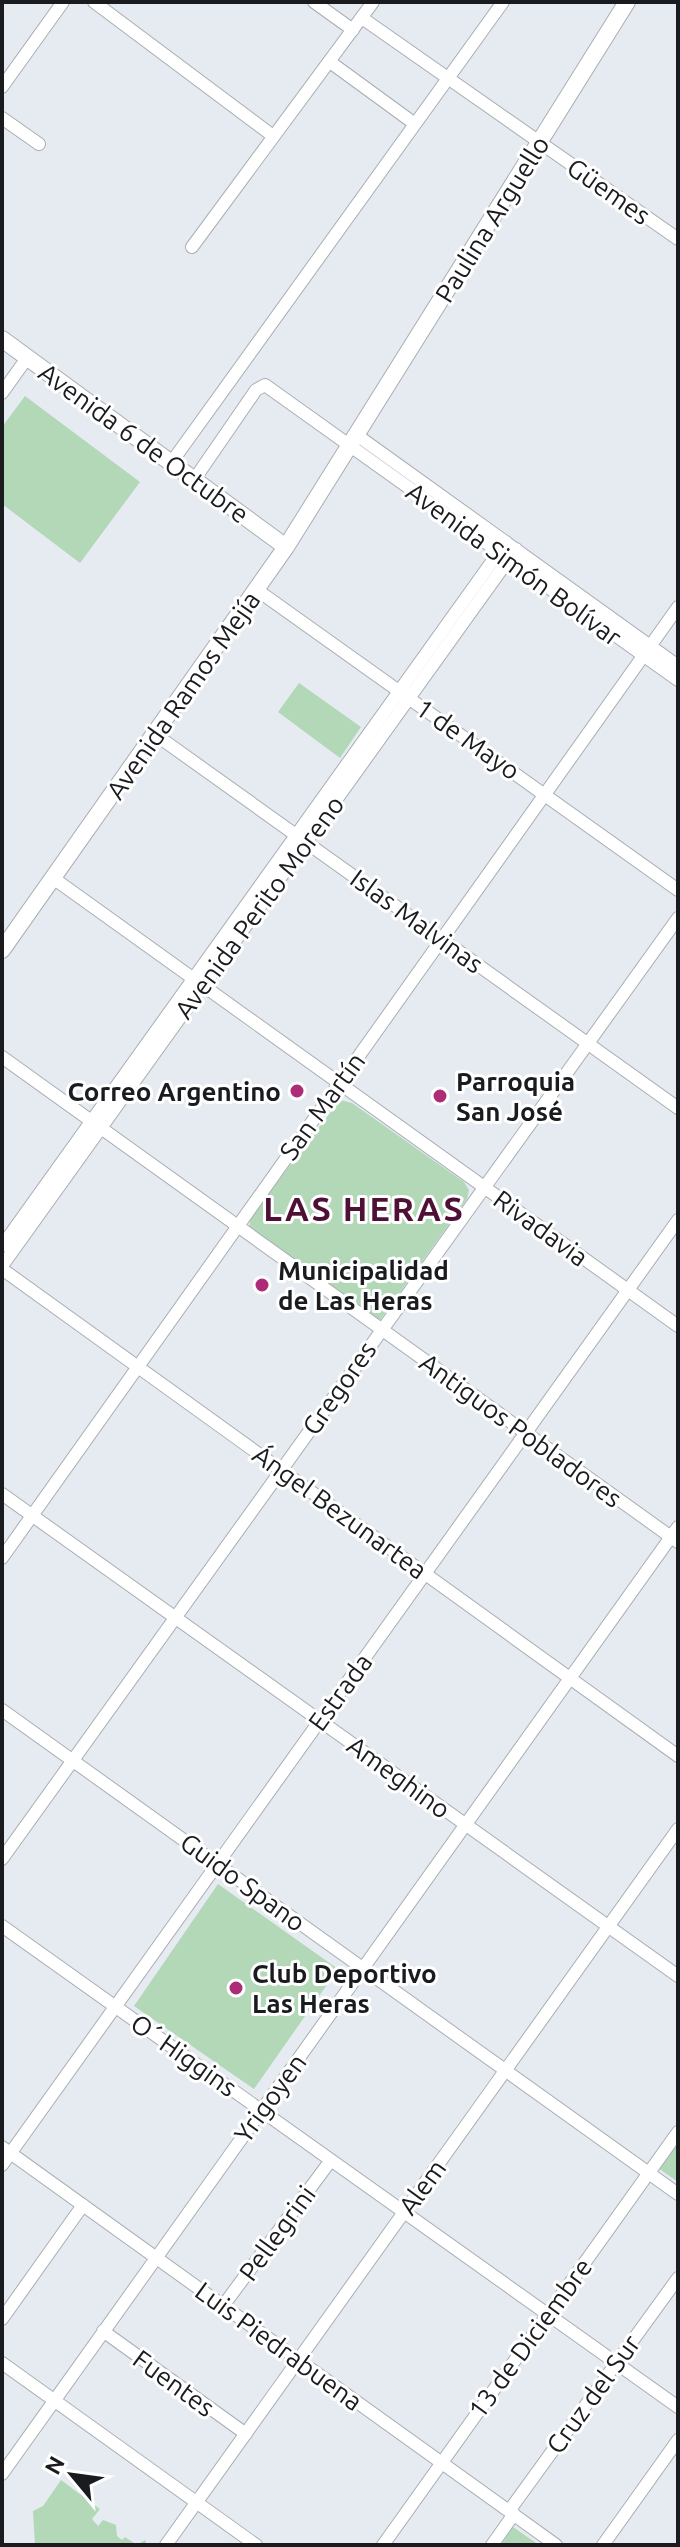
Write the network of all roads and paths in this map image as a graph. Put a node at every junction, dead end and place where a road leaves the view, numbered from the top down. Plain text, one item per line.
1 (63, 2) edge
2 (94, 2) edge
3 (314, 2) edge
4 (373, 2) edge
5 (503, 2) edge
6 (627, 2) edge
7 (362, 18) junction
8 (353, 30) junction
9 (330, 62) junction
10 (448, 78) junction
11 (2, 87) edge
12 (2, 118) edge
13 (415, 124) junction
14 (273, 136) junction
15 (539, 143) junction
16 (39, 144) dead end
17 (678, 239) edge
18 (192, 247) dead end
19 (2, 339) edge
20 (27, 358) junction
21 (2, 393) edge
22 (354, 441) junction
23 (171, 463) junction
24 (194, 480) junction
25 (286, 547) junction
26 (507, 551) junction
27 (257, 590) junction
28 (678, 607) edge
29 (646, 651) junction
30 (678, 666) edge
31 (678, 680) edge
32 (404, 694) junction
33 (156, 735) junction
34 (546, 795) junction
35 (301, 838) junction
36 (53, 878) junction
37 (678, 890) edge
38 (678, 918) edge
39 (441, 938) junction
40 (2, 950) edge
41 (198, 982) junction
42 (588, 1044) junction
43 (2, 1057) edge
44 (339, 1082) junction
45 (678, 1108) edge
46 (96, 1124) junction
47 (485, 1187) junction
48 (678, 1220) edge
49 (236, 1225) junction
50 (2, 1246) edge
51 (2, 1268) edge
52 (628, 1290) junction
53 (678, 1326) edge
54 (380, 1329) junction
55 (139, 1368) junction
56 (526, 1433) junction
57 (282, 1470) junction
58 (2, 1494) edge
59 (33, 1515) junction
60 (676, 1535) edge
61 (2, 1558) edge
62 (425, 1574) junction
63 (176, 1618) junction
64 (570, 1678) junction
65 (2, 1710) edge
66 (320, 1720) junction
67 (678, 1756) edge
68 (73, 1761) junction
69 (465, 1824) junction
70 (678, 1829) edge
71 (2, 1859) edge
72 (217, 1864) junction
73 (2, 1926) edge
74 (608, 1926) junction
75 (363, 1968) junction
76 (678, 1976) edge
77 (115, 2007) junction
78 (505, 2070) junction
79 (261, 2111) junction
80 (678, 2132) edge
81 (6, 2150) edge
82 (331, 2160) junction
83 (2, 2165) edge
84 (649, 2173) junction
85 (678, 2194) edge
86 (83, 2205) junction
87 (404, 2212) junction
88 (156, 2257) junction
89 (678, 2278) edge
90 (223, 2306) junction
91 (547, 2315) junction
92 (2, 2319) edge
93 (103, 2331) junction
94 (298, 2360) junction
95 (2, 2363) edge
96 (616, 2363) junction
97 (54, 2401) junction
98 (678, 2407) edge
99 (246, 2434) junction
100 (678, 2440) edge
101 (442, 2463) junction
102 (2, 2474) edge
103 (197, 2502) junction
104 (511, 2512) junction
105 (166, 2545) edge
106 (256, 2545) edge
107 (383, 2545) edge
108 (492, 2545) edge
109 (556, 2545) edge
110 (603, 2545) edge

1 - 11 street
2 - 14 street
3 - 8 street
4 - 7 street
5 - 10 street
6 - 15 main road, Paulina Arguello
7 - 8 street
7 - 10 street, Güemes
8 - 9 street
9 - 13 street
9 - 14 street
10 - 13 street
10 - 15 street, Güemes
12 - 16 street
13 - 23 street
14 - 18 street
15 - 17 street, Güemes
15 - 22 main road, Paulina Arguello
19 - 20 main road, Avenida 6 de Octubre
20 - 21 street
20 - 23 main road, Avenida 6 de Octubre
22 - 24 street, Avenida Simón Bolívar
22 - 25 main road, Avenida Ramos Mejía
22 - 26 street, Avenida Simón Bolívar
23 - 24 main road, Avenida 6 de Octubre
24 - 25 main road, Avenida 6 de Octubre
25 - 27 main road, Avenida Ramos Mejía
26 - 29 street, Avenida Simón Bolívar
26 - 32 street, Avenida Perito Moreno
27 - 32 street, 1 de Mayo
27 - 33 main road, Avenida Ramos Mejía
28 - 29 street, San Martín
29 - 30 street, Avenida Simón Bolívar
29 - 31 street, Avenida Simón Bolívar
29 - 34 street, San Martín
32 - 34 street, 1 de Mayo
32 - 35 street, Avenida Perito Moreno
33 - 35 street, Islas Malvinas
33 - 36 main road, Avenida Ramos Mejía
34 - 37 street, 1 de Mayo
34 - 39 street, San Martín
35 - 39 street, Islas Malvinas
35 - 41 street, Avenida Perito Moreno
36 - 40 main road, Avenida Ramos Mejía
36 - 41 street, Rivadavia
38 - 42 street, Gregores
39 - 42 street, Islas Malvinas
39 - 44 street, San Martín
41 - 44 street, Rivadavia
41 - 46 street, Avenida Perito Moreno
42 - 45 street, Islas Malvinas
42 - 47 street, Gregores
43 - 46 street, Antiguos Pobladores
44 - 47 street, Rivadavia
44 - 49 street, San Martín
46 - 49 street, Antiguos Pobladores
46 - 50 street, Avenida Perito Moreno
46 - 51 street, Avenida Perito Moreno
47 - 52 street, Rivadavia
47 - 54 street, Gregores
48 - 52 street, Estrada
49 - 54 street, Antiguos Pobladores
49 - 55 street, San Martín
51 - 55 street, Ángel Bezunartea
52 - 53 street, Rivadavia
52 - 56 street, Estrada
54 - 56 street, Antiguos Pobladores
54 - 57 street, Gregores
55 - 57 street, Ángel Bezunartea
55 - 59 street, San Martín
56 - 60 street, Antiguos Pobladores
56 - 62 street, Estrada
57 - 62 street, Ángel Bezunartea
57 - 63 street, Gregores
58 - 59 street, Ameghino
59 - 61 street, San Martín
59 - 63 street, Ameghino
60 - 64 street, Yrigoyen
62 - 64 street, Ángel Bezunartea
62 - 66 street, Estrada
63 - 66 street, Ameghino
63 - 68 street, Gregores
64 - 67 street, Ángel Bezunartea
64 - 69 street, Yrigoyen
65 - 68 street, Guido Spano
66 - 69 street, Ameghino
66 - 72 street, Estrada
68 - 71 street, Gregores
68 - 72 street, Guido Spano
69 - 74 street, Ameghino
69 - 75 street, Yrigoyen
70 - 74 street, Alem
72 - 75 street, Guido Spano
72 - 77 street, Estrada
73 - 77 street, O´ Higgins
74 - 76 street, Ameghino
74 - 78 street, Alem
75 - 78 street, Guido Spano
75 - 79 street, Yrigoyen
77 - 79 street, O´ Higgins
77 - 81 street, Estrada
78 - 84 street, Guido Spano
78 - 87 street, Alem
79 - 82 street, O´ Higgins
79 - 88 street, Yrigoyen
80 - 84 street, 13 de Diciembre
81 - 83 street, Estrada
81 - 86 street, Luis Piedrabuena
82 - 87 street, O´ Higgins
82 - 90 street, Pellegrini
84 - 85 street, Guido Spano
84 - 91 street, 13 de Diciembre
86 - 88 street, Luis Piedrabuena
86 - 92 street
87 - 91 street, O´ Higgins
87 - 94 street, Alem
88 - 90 street, Luis Piedrabuena
88 - 93 street, Yrigoyen
89 - 96 street, Cruz del Sur
90 - 94 street, Luis Piedrabuena
91 - 96 street, O´ Higgins
91 - 101 street, 13 de Diciembre
93 - 97 street, Yrigoyen
93 - 99 street, Fuentes
94 - 99 street, Alem
94 - 101 street, Luis Piedrabuena
95 - 97 street
96 - 98 street, O´ Higgins
96 - 104 street, Cruz del Sur
97 - 102 street, Yrigoyen
97 - 103 street
99 - 103 street, Alem
100 - 110 street
101 - 104 street, Luis Piedrabuena
101 - 107 street, 13 de Diciembre
103 - 105 street, Alem
103 - 106 street
104 - 108 street, Cruz del Sur
104 - 109 street, Luis Piedrabuena

